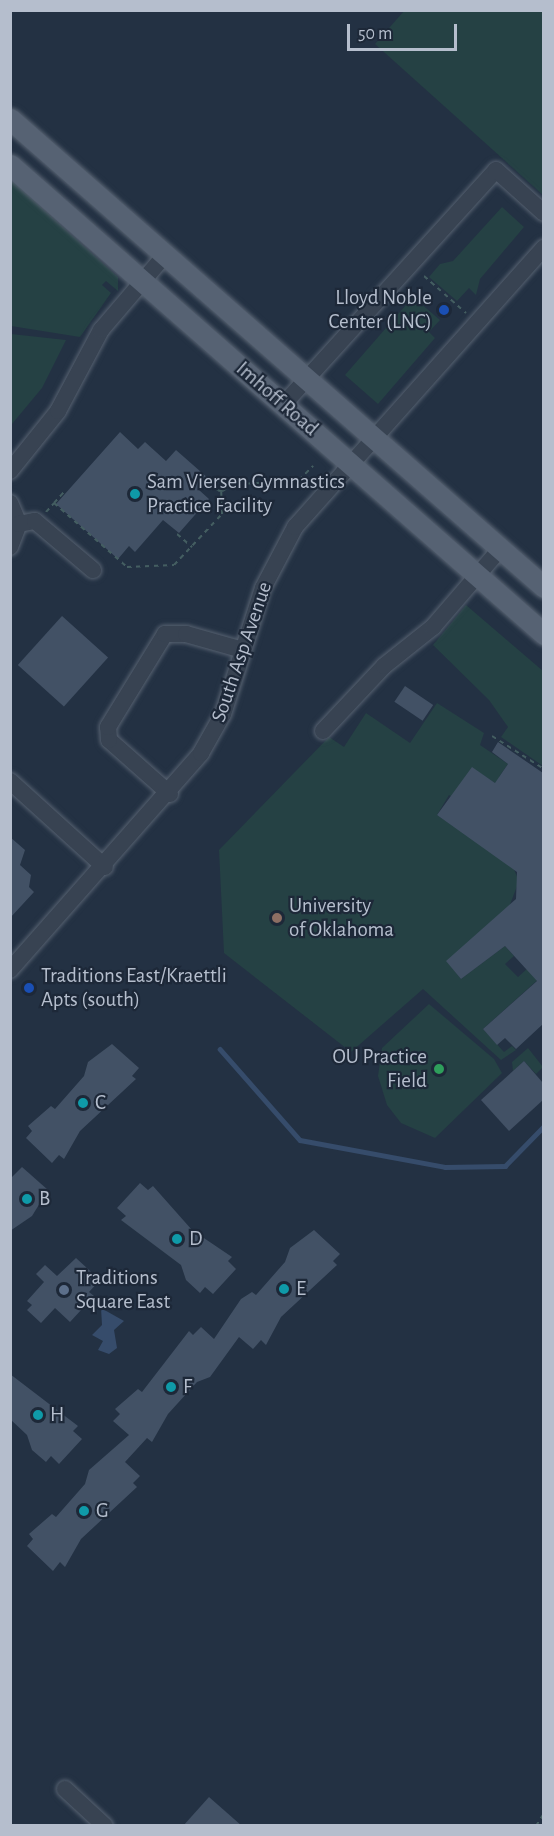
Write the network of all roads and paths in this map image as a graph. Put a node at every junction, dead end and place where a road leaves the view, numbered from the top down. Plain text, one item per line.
1 (10, 119) edge
2 (10, 165) edge
3 (543, 213) edge
4 (543, 248) edge
5 (165, 255) junction
6 (424, 276) dead end
7 (142, 281) junction
8 (466, 313) dead end
9 (306, 378) junction
10 (283, 405) junction
11 (373, 437) junction
12 (350, 463) junction
13 (313, 466) dead end
14 (10, 471) edge
15 (228, 485) junction
16 (221, 491) junction
17 (64, 492) dead end
18 (10, 503) edge
19 (54, 503) junction
20 (38, 522) junction
21 (19, 524) junction
22 (177, 534) dead end
23 (10, 547) edge
24 (192, 547) junction
25 (500, 549) junction
26 (93, 570) dead end
27 (478, 576) junction
28 (543, 587) edge
29 (543, 634) edge
30 (243, 650) junction
31 (323, 731) dead end
32 (492, 736) dead end
33 (543, 769) edge
34 (10, 781) edge
35 (170, 794) junction
36 (105, 867) junction
37 (10, 970) edge
38 (65, 1790) dead end
39 (543, 1813) edge
40 (105, 1826) edge
41 (536, 1826) edge

1 - 5 main road, Imhoff Road
2 - 7 main road, Imhoff Road
3 - 9 street
4 - 11 street, South Asp Avenue
5 - 7 street
5 - 9 main road, Imhoff Road
6 - 8 path
7 - 10 main road, Imhoff Road
7 - 14 street
9 - 10 street
9 - 11 main road, Imhoff Road
10 - 12 main road, Imhoff Road
11 - 12 street, South Asp Avenue
11 - 25 main road, Imhoff Road
12 - 27 main road, Imhoff Road
12 - 30 street, South Asp Avenue
13 - 15 path
15 - 16 path
15 - 16 path
16 - 24 path
17 - 19 path
18 - 21 street
19 - 20 path
19 - 24 path
20 - 21 street
20 - 26 street
21 - 23 street
22 - 24 path
25 - 27 street
25 - 28 main road, Imhoff Road
27 - 29 main road, Imhoff Road
27 - 31 street
30 - 35 street, South Asp Avenue
30 - 35 street
32 - 33 path
34 - 36 street
35 - 36 street, South Asp Avenue
36 - 37 street, South Asp Avenue
38 - 40 street
39 - 41 path

